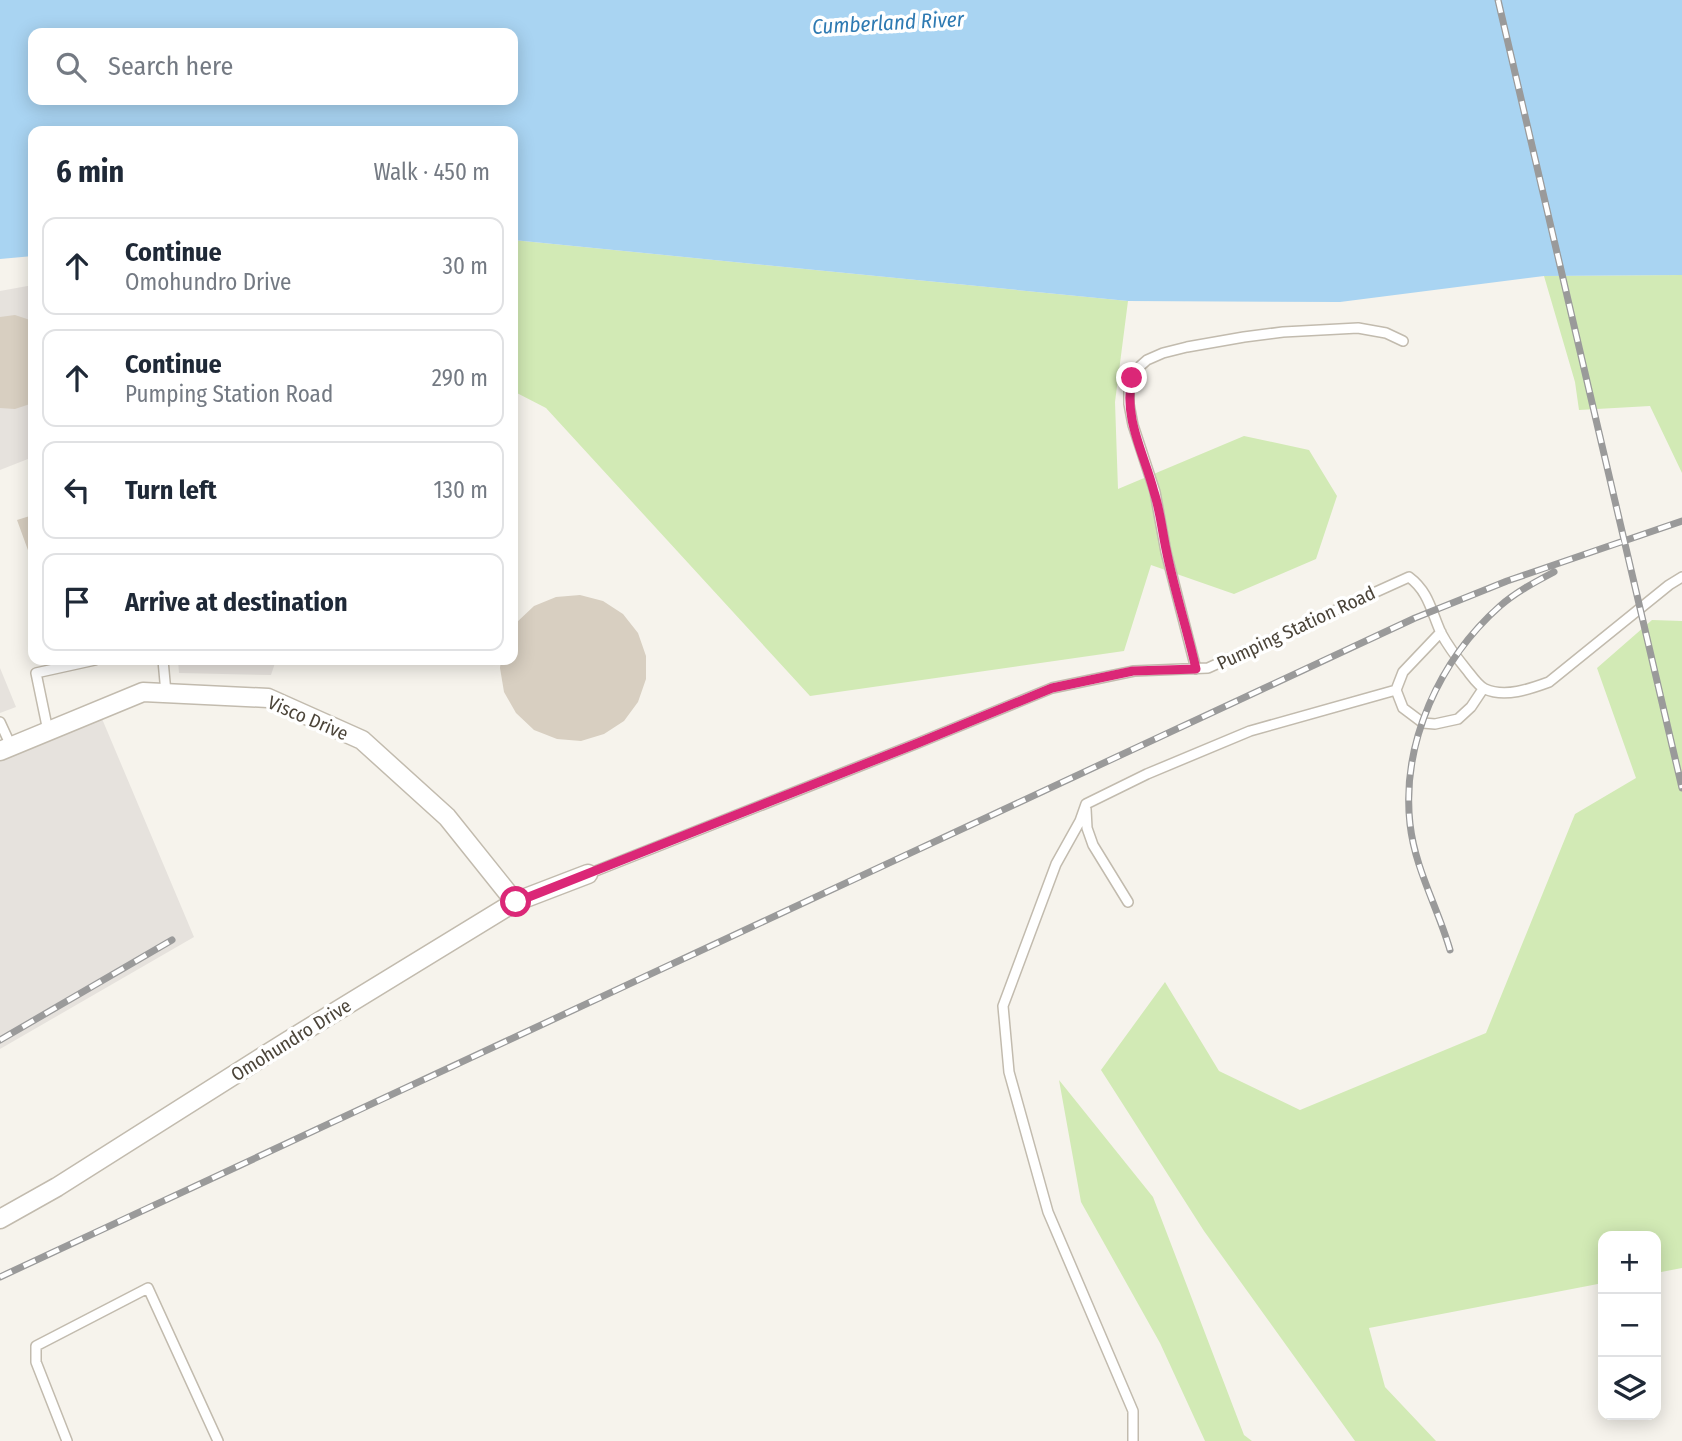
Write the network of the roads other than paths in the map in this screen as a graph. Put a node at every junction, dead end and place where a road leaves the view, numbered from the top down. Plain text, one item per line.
1 (1403, 341) dead end
2 (1682, 577) edge
3 (1441, 632) junction
4 (72, 665) edge
5 (163, 665) edge
6 (1196, 669) junction
7 (1483, 689) junction
8 (1396, 691) junction
9 (166, 693) junction
10 (0, 722) edge
11 (48, 731) junction
12 (6, 748) edge
13 (1086, 804) junction
14 (588, 874) joint
15 (516, 902) junction
16 (1128, 902) dead end
17 (0, 1219) edge
18 (67, 1441) edge
19 (218, 1441) edge
20 (1133, 1441) edge

1 - 6 lane
2 - 7 lane
3 - 6 lane, Pumping Station Road
3 - 7 lane
3 - 8 lane
4 - 11 lane
5 - 9 lane
6 - 14 lane, Pumping Station Road
7 - 8 lane
8 - 13 lane
9 - 11 street, Visco Drive
9 - 15 street, Visco Drive
10 - 12 lane
11 - 12 street, Visco Drive
13 - 16 lane
13 - 20 lane
14 - 15 street, Omohundro Drive
15 - 17 street, Omohundro Drive
18 - 19 lane

